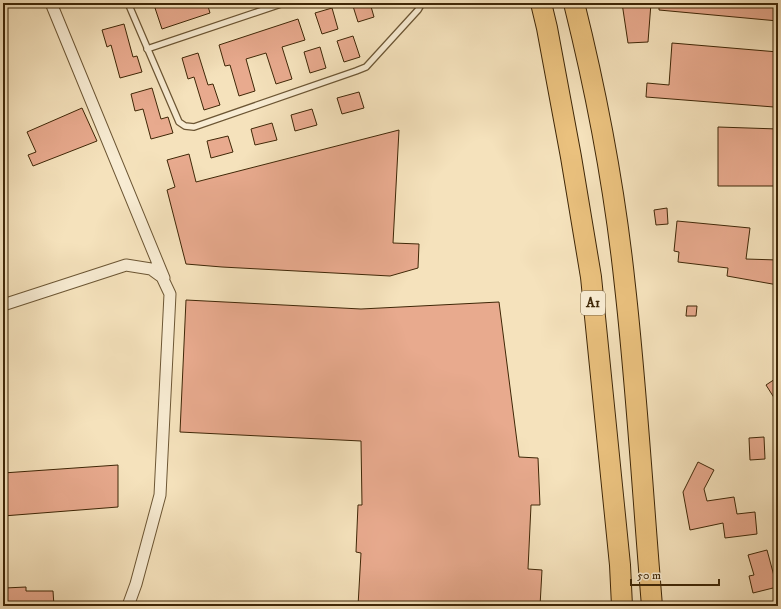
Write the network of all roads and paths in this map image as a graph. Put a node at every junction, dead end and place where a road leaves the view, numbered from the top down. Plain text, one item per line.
1 (51, 3) edge
2 (128, 3) edge
3 (284, 3) edge
4 (422, 3) edge
5 (541, 3) edge
6 (574, 3) edge
7 (147, 49) junction
8 (170, 294) junction
9 (3, 304) edge
10 (128, 606) edge
11 (622, 606) edge
12 (652, 606) edge

1 - 8 street
2 - 7 lane
3 - 7 lane
4 - 7 lane
5 - 11 highway, A1
6 - 12 highway, A1
8 - 9 street
8 - 10 street

